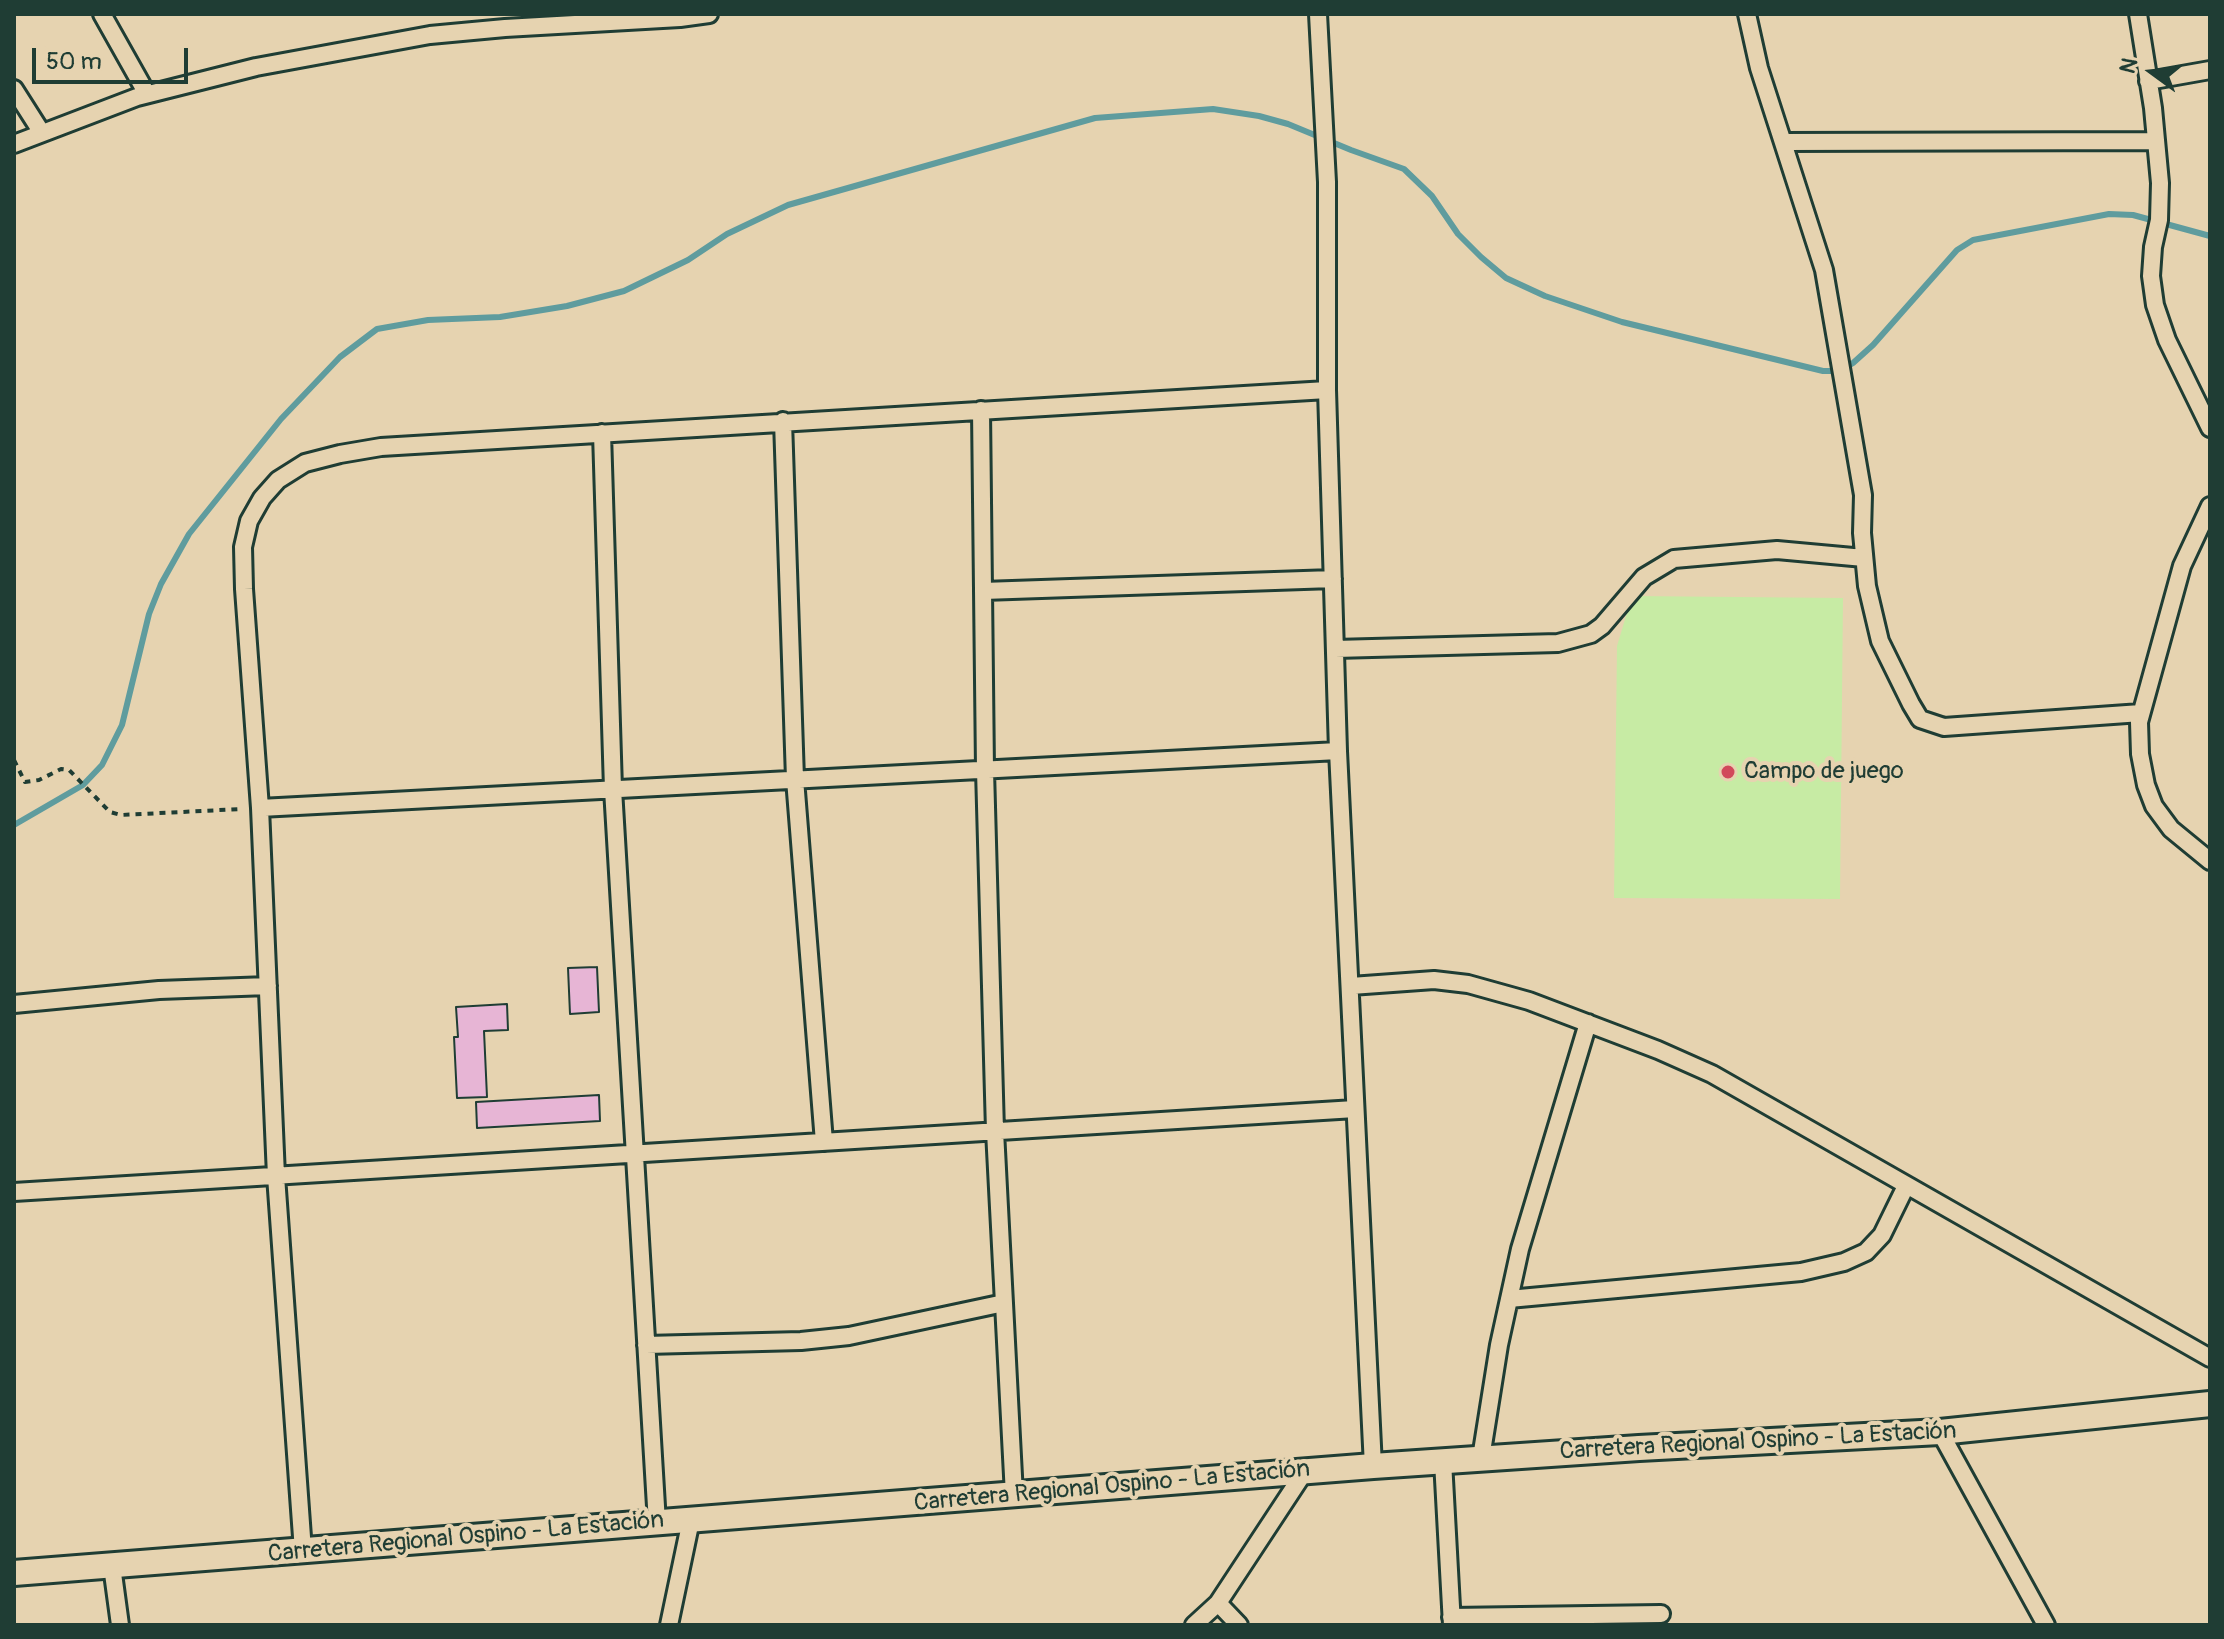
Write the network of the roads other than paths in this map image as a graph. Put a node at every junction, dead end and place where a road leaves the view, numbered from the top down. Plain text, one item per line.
1 (102, 14) edge
2 (709, 14) edge
3 (1318, 14) edge
4 (1747, 14) edge
5 (2138, 14) edge
6 (2210, 70) edge
7 (2148, 81) junction
8 (14, 89) edge
9 (147, 94) junction
10 (42, 133) junction
11 (2156, 141) junction
12 (1783, 142) junction
13 (14, 144) edge
14 (1327, 390) junction
15 (981, 410) junction
16 (783, 421) junction
17 (2210, 428) edge
18 (602, 433) junction
19 (2210, 506) edge
20 (1864, 558) junction
21 (1333, 579) junction
22 (983, 591) junction
23 (1335, 649) junction
24 (2141, 713) junction
25 (1338, 751) junction
26 (985, 770) junction
27 (795, 779) junction
28 (613, 789) junction
29 (260, 808) junction
30 (2210, 861) edge
31 (268, 986) junction
32 (1351, 986) junction
33 (14, 1004) edge
34 (1588, 1023) junction
35 (1355, 1109) junction
36 (995, 1131) junction
37 (824, 1142) junction
38 (634, 1154) junction
39 (276, 1176) junction
40 (1906, 1186) junction
41 (14, 1192) edge
42 (1509, 1299) junction
43 (1004, 1303) junction
44 (646, 1345) junction
45 (2210, 1358) edge
46 (2210, 1404) edge
47 (1940, 1432) junction
48 (1481, 1458) junction
49 (1443, 1461) junction
50 (1373, 1466) junction
51 (1305, 1471) junction
52 (1014, 1495) junction
53 (691, 1520) junction
54 (657, 1523) junction
55 (303, 1551) junction
56 (112, 1566) junction
57 (14, 1573) edge
58 (1218, 1603) junction
59 (1661, 1614) dead end
60 (1451, 1621) edge
61 (120, 1625) edge
62 (669, 1625) edge
63 (1194, 1625) edge
64 (1239, 1625) edge
65 (2046, 1625) edge

1 - 9 street
2 - 9 street
3 - 14 street
4 - 12 street
5 - 7 street
6 - 7 street
7 - 11 street
8 - 10 street
9 - 10 street
10 - 13 street
11 - 12 street
11 - 17 street
12 - 20 street
14 - 15 street
14 - 21 street
15 - 16 street
15 - 22 street
16 - 18 street
16 - 27 street
18 - 28 street
18 - 29 street
19 - 24 street
20 - 23 street
20 - 24 street
21 - 22 street
21 - 23 street
22 - 26 street
23 - 25 street
24 - 30 street
25 - 26 street
25 - 32 street
26 - 27 street
26 - 36 street
27 - 28 street
27 - 37 street
28 - 29 street
28 - 38 street
29 - 31 street
31 - 33 street
31 - 39 street
32 - 34 street
32 - 35 street
34 - 40 street
34 - 42 street
35 - 36 street
35 - 50 street
36 - 37 street
36 - 43 street
37 - 38 street
38 - 39 street
38 - 44 street
39 - 41 street
39 - 55 street
40 - 42 street
40 - 45 street
42 - 48 street
43 - 44 street
43 - 52 street
44 - 54 street
46 - 47 main road, Carretera Regional Ospino - La Estación
47 - 48 main road, Carretera Regional Ospino - La Estación
47 - 65 street
48 - 49 main road, Carretera Regional Ospino - La Estación
49 - 50 main road, Carretera Regional Ospino - La Estación
49 - 60 street
50 - 51 main road, Carretera Regional Ospino - La Estación
51 - 52 main road, Carretera Regional Ospino - La Estación
51 - 58 street
52 - 53 main road, Carretera Regional Ospino - La Estación
53 - 54 main road, Carretera Regional Ospino - La Estación
53 - 62 street
54 - 55 main road, Carretera Regional Ospino - La Estación
55 - 56 main road, Carretera Regional Ospino - La Estación
56 - 57 main road, Carretera Regional Ospino - La Estación
56 - 61 street
58 - 63 street
58 - 64 street
59 - 60 street

